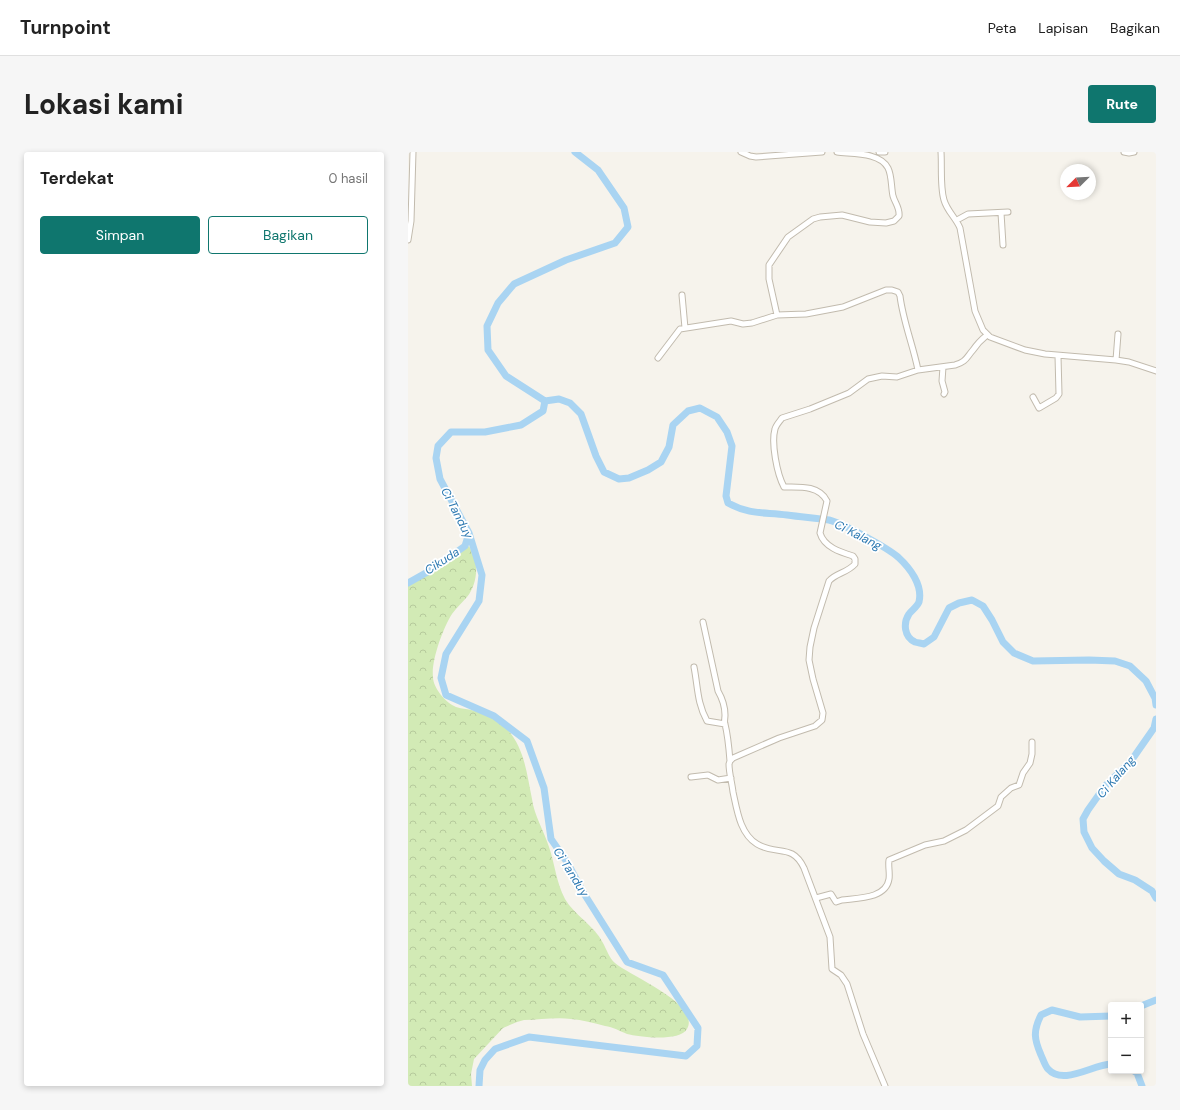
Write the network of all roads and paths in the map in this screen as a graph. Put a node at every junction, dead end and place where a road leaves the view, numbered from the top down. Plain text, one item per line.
1 (413, 152) edge
2 (741, 152) edge
3 (822, 152) edge
4 (837, 152) edge
5 (882, 152) edge
6 (941, 152) edge
7 (1124, 152) edge
8 (1134, 152) edge
9 (877, 158) junction
10 (1008, 212) dead end
11 (1001, 213) junction
12 (956, 220) junction
13 (408, 240) edge
14 (1003, 246) dead end
15 (682, 295) dead end
16 (777, 315) junction
17 (685, 328) junction
18 (1118, 334) dead end
19 (987, 335) junction
20 (1058, 356) junction
21 (658, 358) dead end
22 (1116, 360) junction
23 (943, 367) junction
24 (918, 370) junction
25 (1156, 371) edge
26 (944, 394) dead end
27 (1033, 397) dead end
28 (703, 622) dead end
29 (694, 667) dead end
30 (725, 724) junction
31 (1032, 742) dead end
32 (730, 761) junction
33 (691, 776) dead end
34 (731, 778) junction
35 (816, 898) junction
36 (885, 1086) edge

1 - 13 street
2 - 3 street
4 - 9 street
5 - 9 street
6 - 12 street
7 - 8 street
9 - 16 street
10 - 11 street
11 - 12 street
11 - 14 street
12 - 19 street
15 - 17 street
16 - 17 street
16 - 24 street
17 - 21 street
18 - 22 street
19 - 20 street
19 - 23 street
20 - 22 street
20 - 27 street
22 - 25 street
23 - 24 street
23 - 26 street
24 - 32 street
28 - 30 street
29 - 30 street
30 - 32 street
31 - 35 street
32 - 34 street
33 - 34 street
34 - 35 street
35 - 36 street

